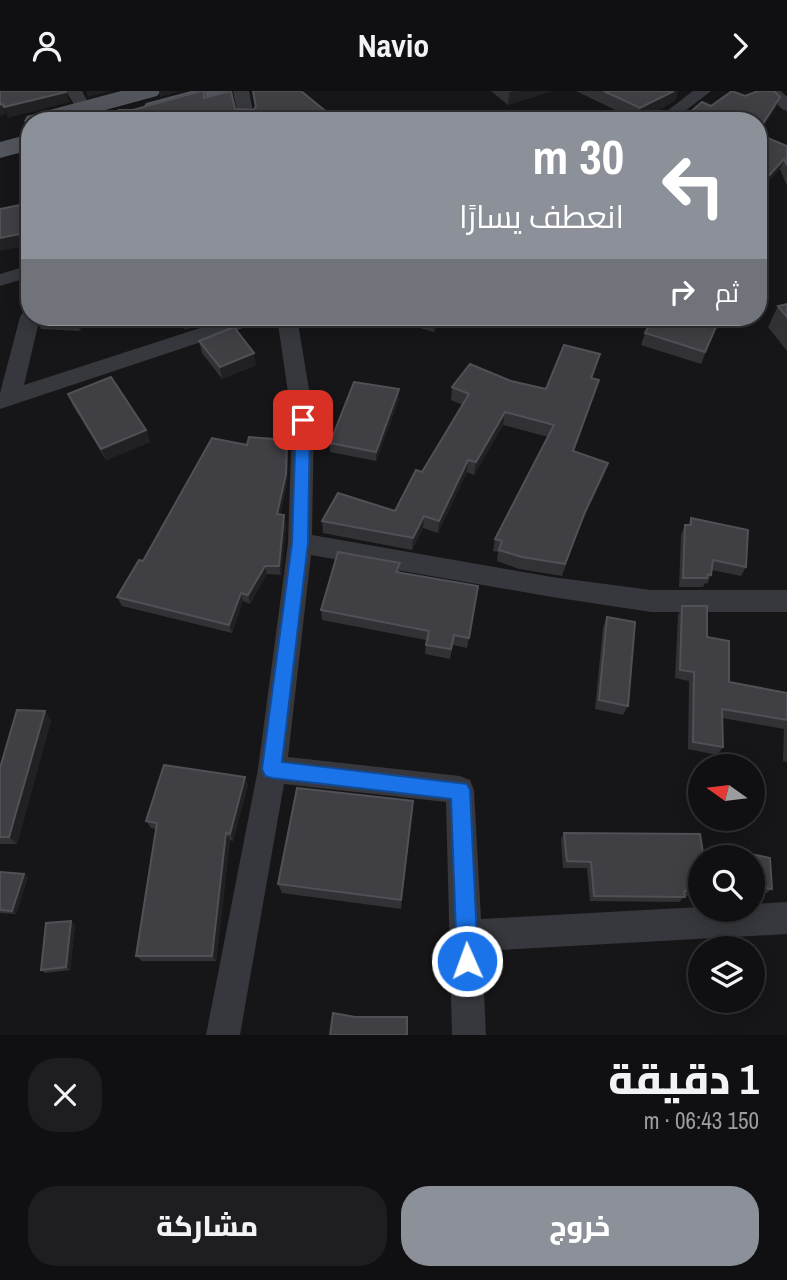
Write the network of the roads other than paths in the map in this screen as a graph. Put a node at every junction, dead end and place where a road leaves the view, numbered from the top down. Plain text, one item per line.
1 (149, 91) edge
2 (218, 91) edge
3 (241, 91) edge
4 (772, 91) edge
5 (691, 94) edge
6 (78, 100) edge
7 (787, 106) edge
8 (54, 112) edge
9 (142, 112) edge
10 (245, 112) edge
11 (672, 112) edge
12 (21, 125) edge
13 (0, 130) edge
14 (21, 144) edge
15 (0, 150) edge
16 (21, 274) edge
17 (0, 280) edge
18 (27, 326) edge
19 (227, 326) edge
20 (288, 326) edge
21 (6, 399) edge
22 (300, 543) junction
23 (787, 601) edge
24 (272, 769) junction
25 (787, 918) edge
26 (467, 936) junction
27 (223, 1035) edge
28 (468, 1035) edge

1 - 6 main road
2 - 9 main road
3 - 10 street
4 - 7 street
5 - 11 street
6 - 8 main road
12 - 13 main road
14 - 15 main road
16 - 17 street
18 - 21 street
19 - 21 street
20 - 22 street
22 - 23 street
22 - 24 street
24 - 26 street
24 - 27 street
25 - 26 street
26 - 28 street

